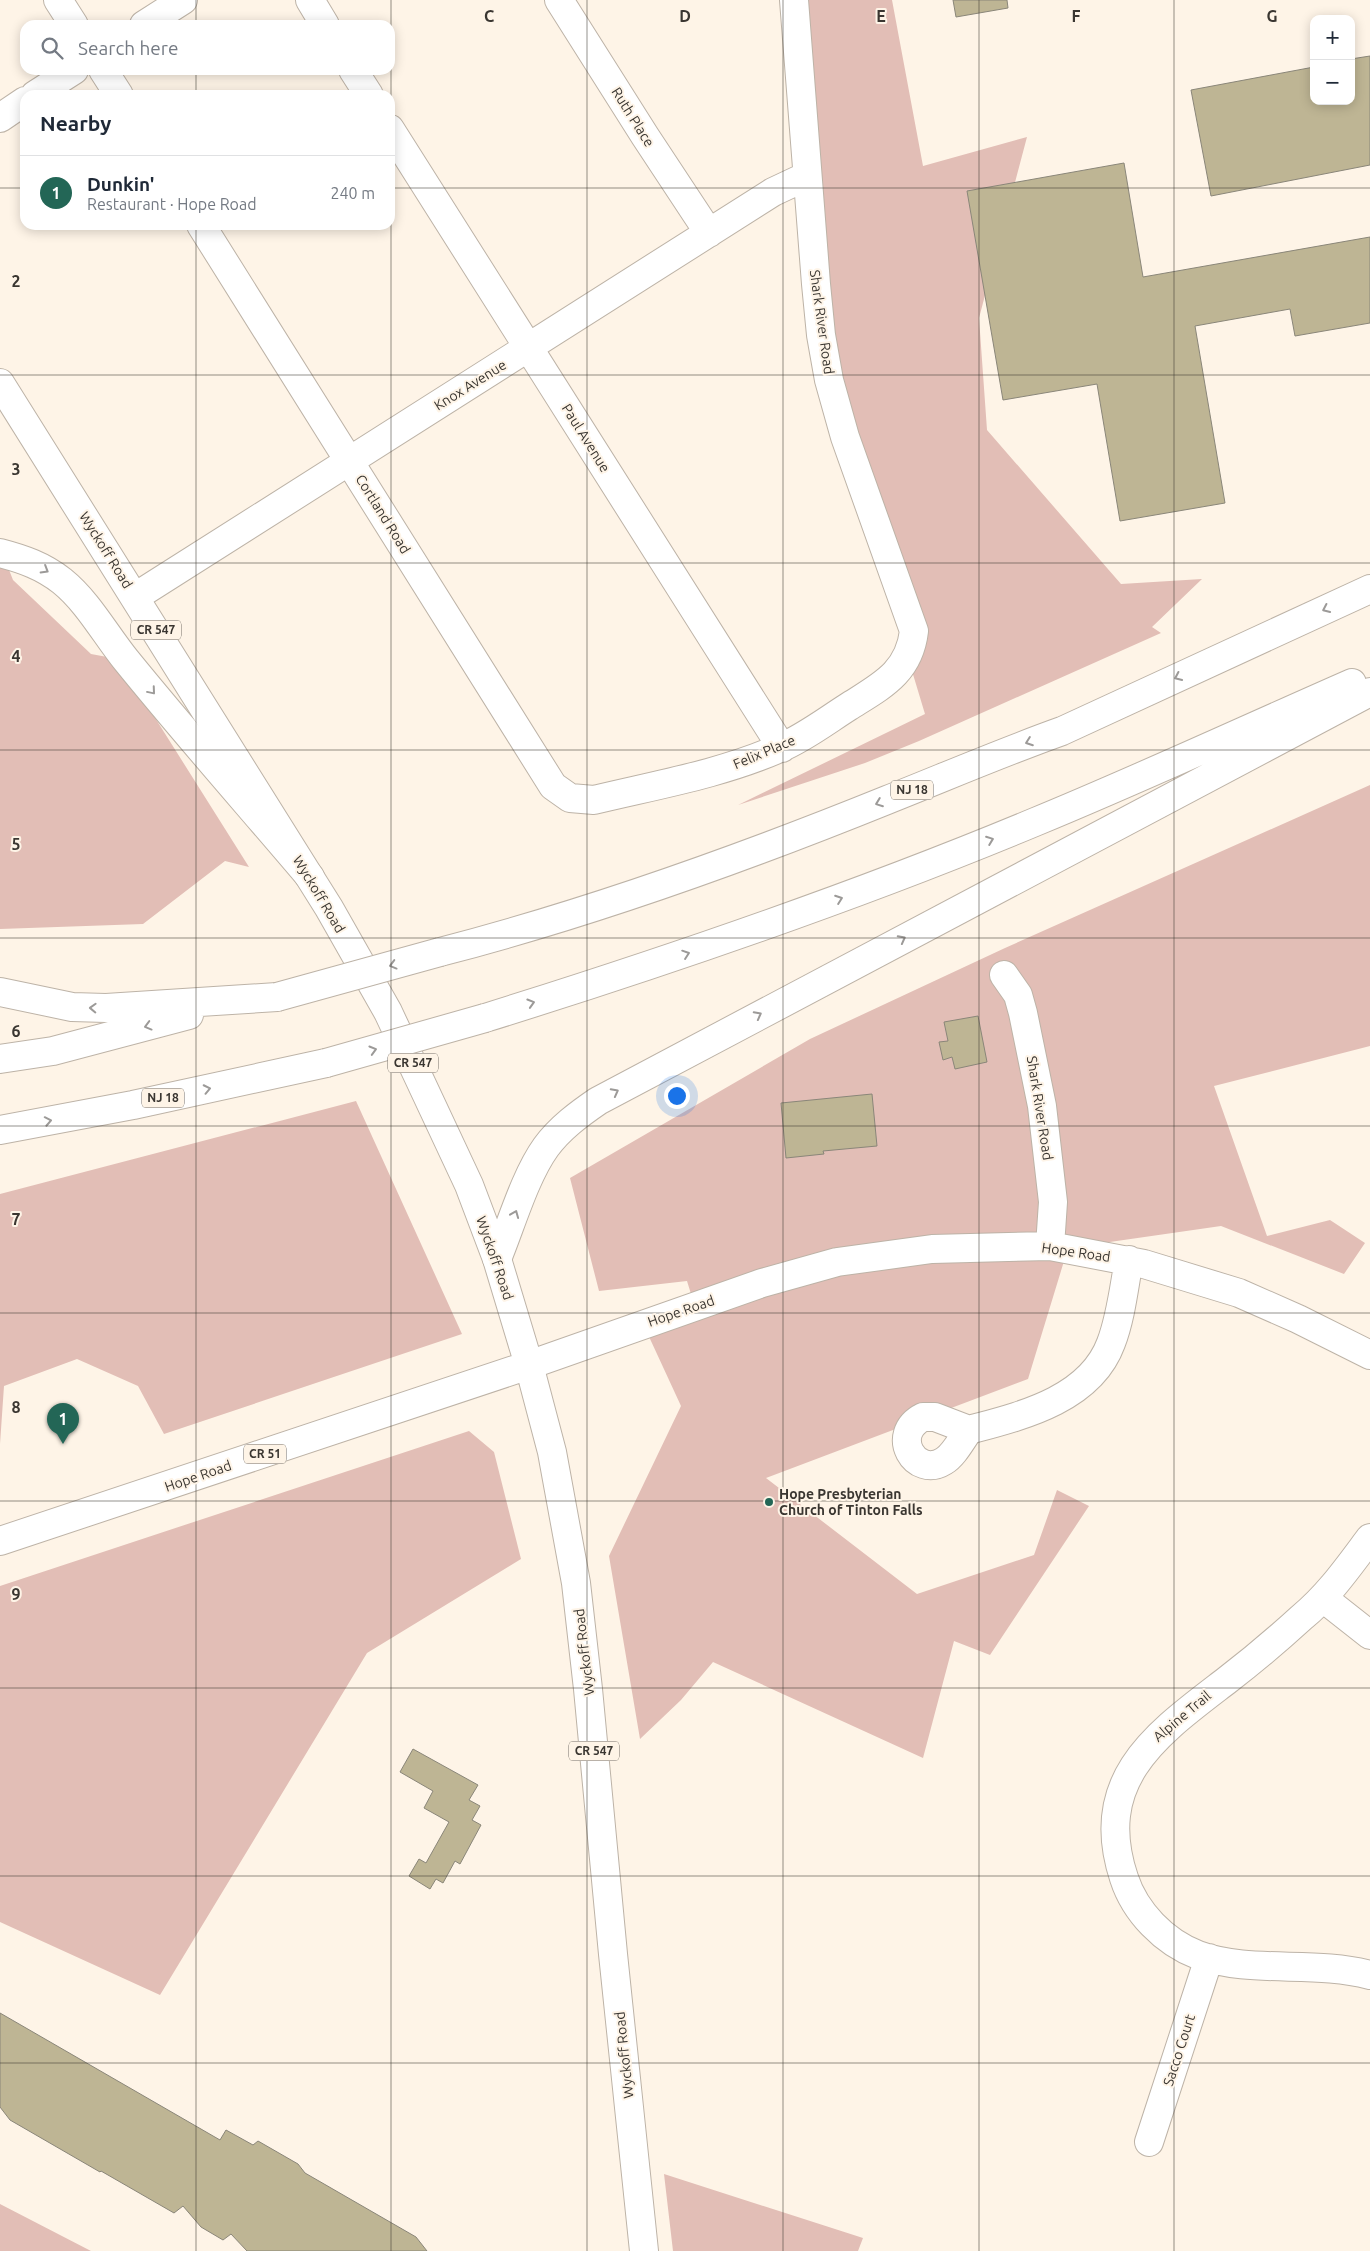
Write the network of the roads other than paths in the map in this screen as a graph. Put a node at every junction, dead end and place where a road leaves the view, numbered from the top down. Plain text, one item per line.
1 (58, 0) edge
2 (183, 0) edge
3 (310, 0) edge
4 (560, 0) edge
5 (794, 0) edge
6 (71, 20) edge
7 (152, 20) edge
8 (322, 20) edge
9 (66, 75) edge
10 (106, 75) edge
11 (356, 75) edge
12 (43, 90) edge
13 (116, 90) edge
14 (366, 90) edge
15 (20, 104) edge
16 (0, 118) edge
17 (395, 137) edge
18 (808, 176) junction
19 (205, 230) edge
20 (709, 233) junction
21 (530, 347) junction
22 (0, 383) edge
23 (349, 461) junction
24 (0, 553) edge
25 (1370, 589) edge
26 (135, 597) junction
27 (914, 631) joint
28 (1370, 675) edge
29 (1370, 692) edge
30 (782, 748) junction
31 (570, 798) joint
32 (310, 877) junction
33 (1004, 975) dead end
34 (0, 992) edge
35 (246, 999) junction
36 (0, 1059) edge
37 (0, 1130) edge
38 (1050, 1246) junction
39 (497, 1259) junction
40 (1129, 1260) junction
41 (1370, 1355) edge
42 (529, 1364) junction
43 (969, 1430) dead end
44 (1370, 1538) edge
45 (0, 1542) edge
46 (1323, 1598) junction
47 (1370, 1635) edge
48 (1209, 1958) junction
49 (1370, 1975) edge
50 (1149, 2142) dead end
51 (644, 2251) edge

1 - 6 main road
2 - 7 main road
3 - 8 main road
4 - 20 main road, Ruth Place
5 - 18 main road, Shark River Road
9 - 12 main road
10 - 13 main road
11 - 14 main road
15 - 16 main road
17 - 21 main road, Paul Avenue
18 - 20 main road, Knox Avenue
18 - 27 main road, Shark River Road
19 - 23 main road, Cortland Road
20 - 21 main road, Knox Avenue
21 - 23 main road, Knox Avenue
21 - 30 main road, Paul Avenue
22 - 26 main road, Wyckoff Road / CR 547
23 - 26 main road, Knox Avenue
23 - 31 main road, Cortland Road
24 -> 32 main road
25 -> 35 main road, NJ 18, bridge
26 - 32 main road, Wyckoff Road / CR 547
27 - 30 main road, Felix Place
37 -> 28 main road, NJ 18, bridge
39 -> 29 main road
30 - 31 main road, Felix Place
32 - 39 main road, Wyckoff Road / CR 547
33 - 38 main road, Shark River Road
35 -> 34 main road
35 -> 36 main road, NJ 18
38 - 40 main road, Hope Road
38 - 42 main road, Hope Road
39 - 42 main road, Wyckoff Road / CR 547
40 - 41 main road, Hope Road
40 - 43 main road
42 - 45 main road, Hope Road / CR 51
42 - 51 main road, Wyckoff Road / CR 547
44 - 46 main road, Alpine Trail
46 - 47 main road
46 - 48 main road, Alpine Trail
48 - 49 main road, Alpine Trail
48 - 50 main road, Sacco Court

